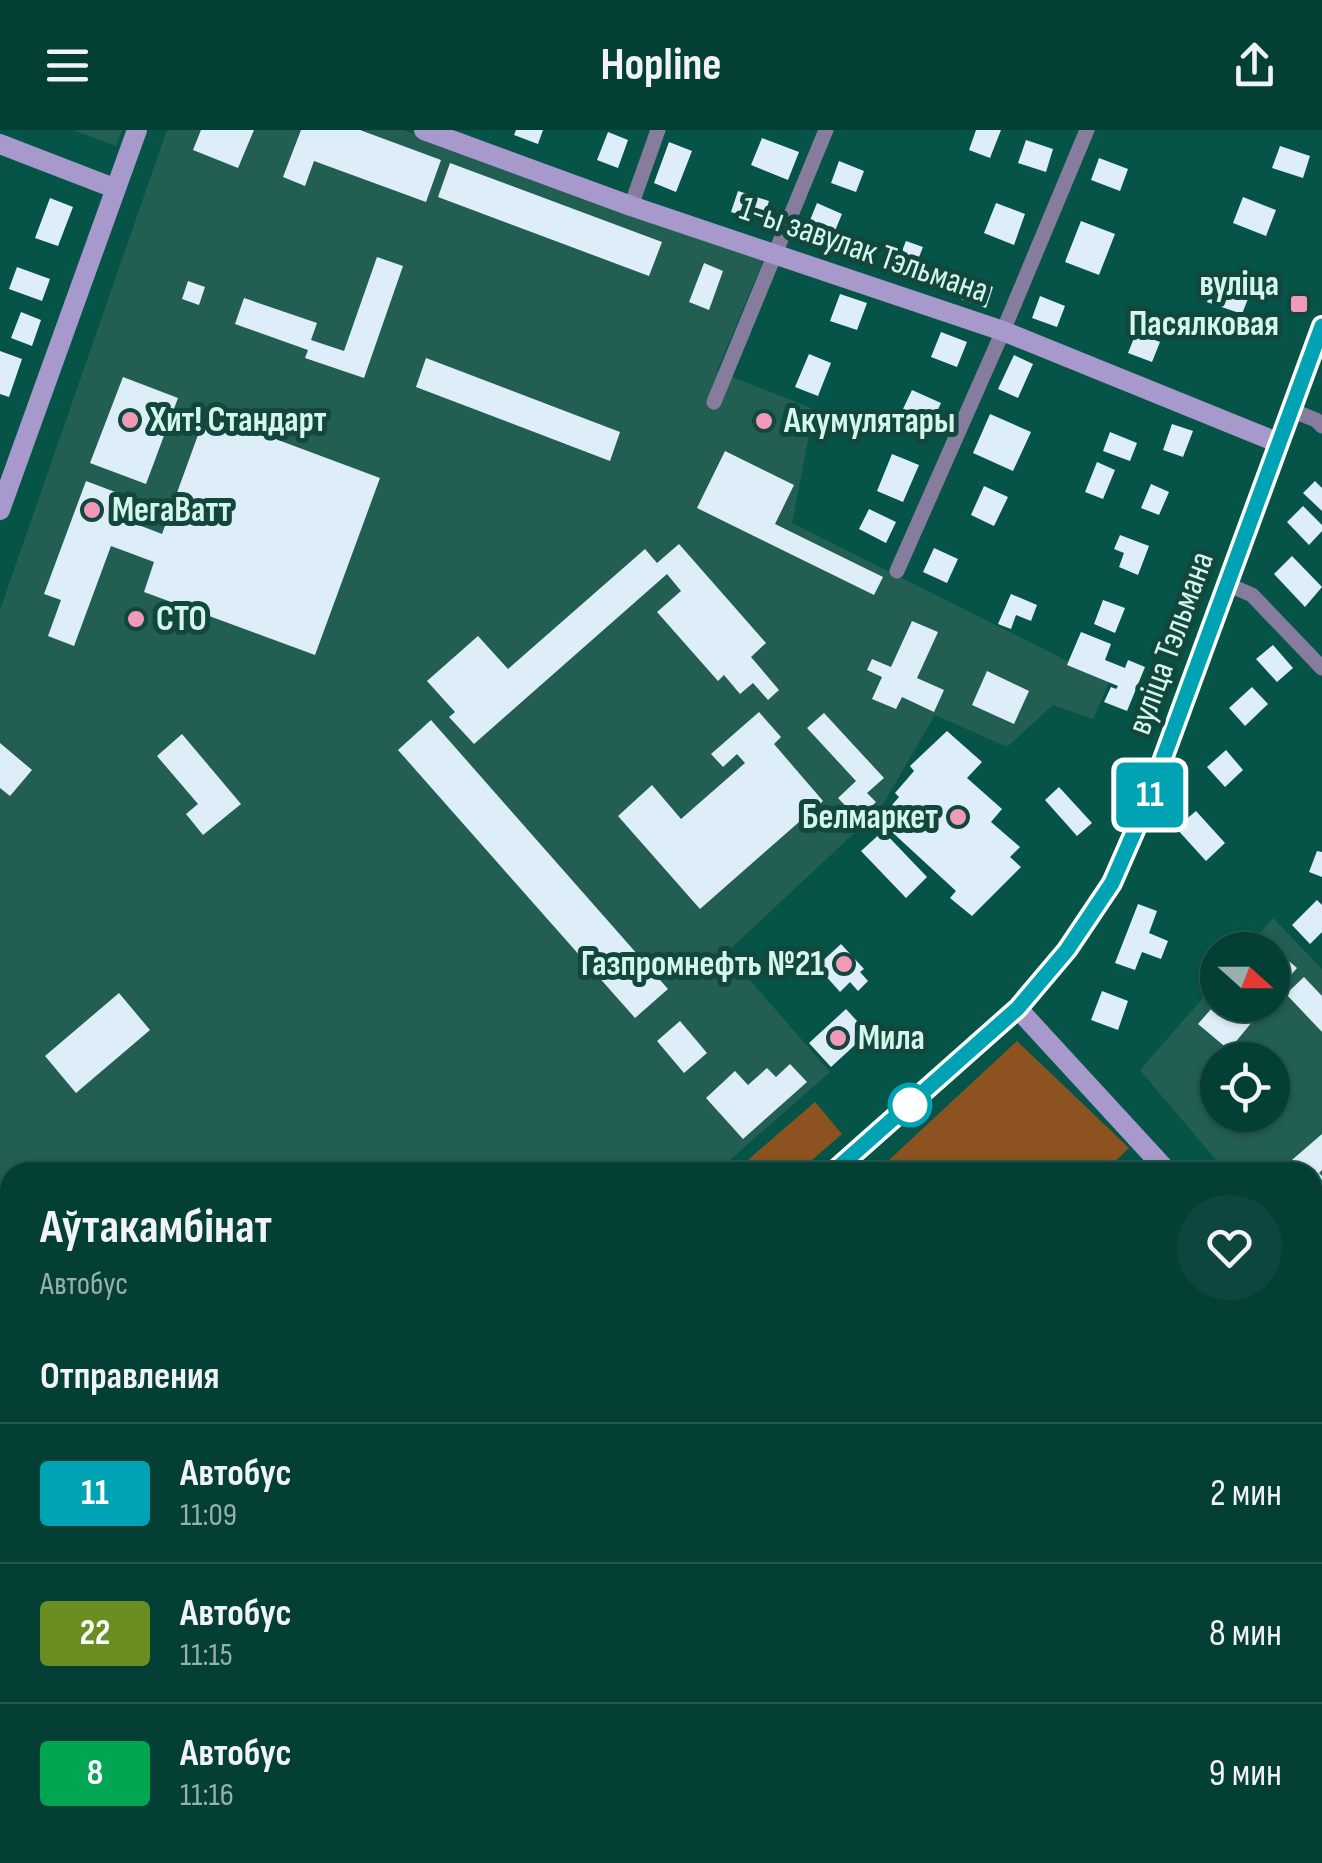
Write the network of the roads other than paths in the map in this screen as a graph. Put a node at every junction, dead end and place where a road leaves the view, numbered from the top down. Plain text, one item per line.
1 (137, 130) edge
2 (424, 130) edge
3 (658, 130) edge
4 (826, 130) edge
5 (1087, 130) edge
6 (0, 144) edge
7 (114, 188) junction
8 (631, 206) junction
9 (776, 253) junction
10 (1322, 326) edge
11 (1003, 332) junction
12 (714, 402) dead end
13 (1291, 410) junction
14 (1322, 426) edge
15 (1279, 442) junction
16 (4, 484) edge
17 (0, 510) edge
18 (898, 571) dead end
19 (1226, 584) junction
20 (1322, 668) edge
21 (1018, 1008) junction
22 (844, 1162) edge
23 (1159, 1162) edge

1 - 7 main road
2 - 8 main road, 1-ы завулак Тэльмана
3 - 8 street
4 - 9 street
5 - 11 street
6 - 7 main road
7 - 16 main road
8 - 9 main road, 1-ы завулак Тэльмана
9 - 11 main road, 1-ы завулак Тэльмана
9 - 12 street
10 - 13 main road, вуліца Тэльмана
11 - 15 main road, 1-ы завулак Тэльмана
11 - 18 street
13 - 14 street
13 - 15 main road, вуліца Тэльмана
15 - 19 main road, вуліца Тэльмана
16 - 17 main road
19 - 20 street
19 - 21 main road, вуліца Тэльмана
21 - 22 main road, вуліца Тэльмана
21 - 23 main road

